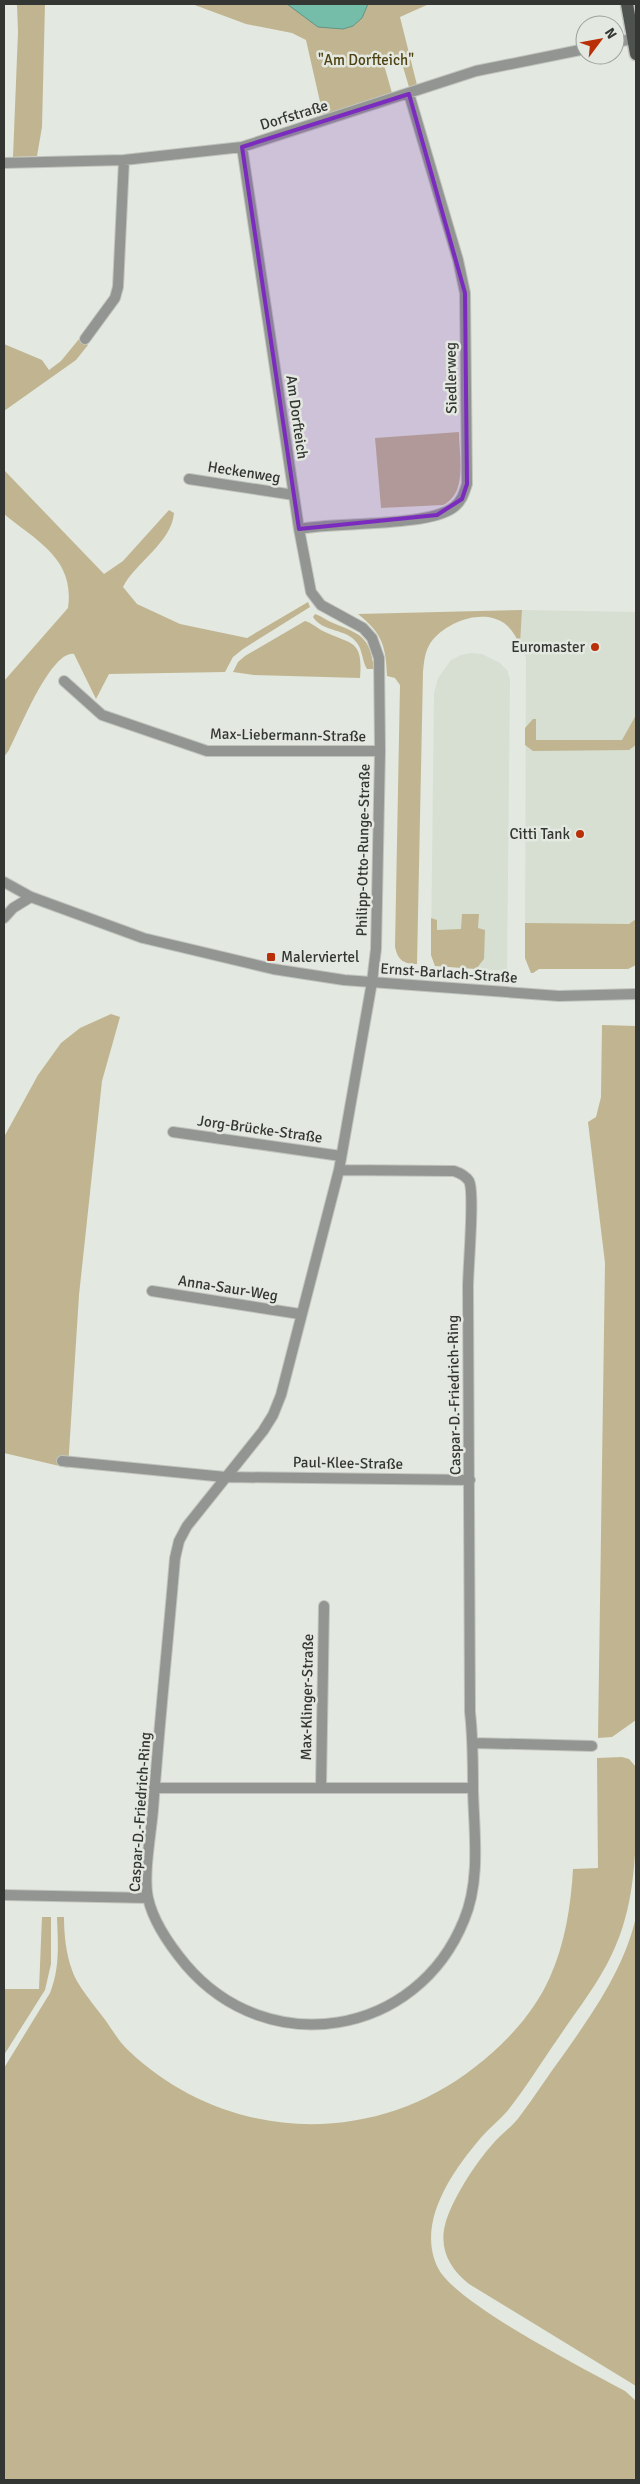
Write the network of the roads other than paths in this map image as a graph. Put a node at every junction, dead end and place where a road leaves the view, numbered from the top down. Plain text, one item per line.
1 (626, 4) edge
2 (634, 39) junction
3 (625, 40) edge
4 (575, 51) edge
5 (636, 54) edge
6 (409, 94) junction
7 (242, 147) junction
8 (124, 160) junction
9 (4, 163) edge
10 (85, 339) dead end
11 (189, 479) dead end
12 (294, 495) junction
13 (299, 528) junction
14 (379, 658) joint
15 (64, 681) dead end
16 (380, 751) junction
17 (4, 882) edge
18 (32, 897) junction
19 (4, 918) edge
20 (372, 982) junction
21 (636, 994) edge
22 (174, 1132) dead end
23 (341, 1156) junction
24 (339, 1170) junction
25 (152, 1291) dead end
26 (300, 1314) junction
27 (62, 1461) dead end
28 (225, 1477) junction
29 (470, 1480) junction
30 (324, 1606) dead end
31 (474, 1743) junction
32 (592, 1746) dead end
33 (154, 1788) junction
34 (321, 1788) junction
35 (473, 1788) junction
36 (4, 1895) edge
37 (148, 1898) junction

1 - 2 main road
2 - 3 street
2 - 5 main road
4 - 6 street, Dorfstraße
6 - 7 street, Dorfstraße
6 - 13 street, Siedlerweg
7 - 8 street, Dorfstraße
7 - 12 street, Am Dorfteich
8 - 9 street, Dorfstraße
8 - 10 street
11 - 12 street, Heckenweg
12 - 13 street, Am Dorfteich
13 - 14 street, Am Dorfteich
14 - 16 street, Philipp-Otto-Runge-Straße
15 - 16 street, Max-Liebermann-Straße
16 - 20 street, Philipp-Otto-Runge-Straße
17 - 18 street, Ernst-Barlach-Straße
18 - 19 street
18 - 20 street, Ernst-Barlach-Straße
20 - 21 street, Ernst-Barlach-Straße
20 - 23 street, Caspar-D.-Friedrich-Ring
22 - 23 street, Jorg-Brücke-Straße
23 - 24 street, Caspar-D.-Friedrich-Ring
24 - 26 street, Caspar-D.-Friedrich-Ring
24 - 29 street, Caspar-D.-Friedrich-Ring
25 - 26 street, Anna-Saur-Weg
26 - 28 street, Caspar-D.-Friedrich-Ring
27 - 28 street
28 - 29 street, Paul-Klee-Straße
28 - 33 street, Caspar-D.-Friedrich-Ring
29 - 31 street, Caspar-D.-Friedrich-Ring
30 - 34 street, Max-Klinger-Straße
31 - 32 street
31 - 35 street, Caspar-D.-Friedrich-Ring
33 - 34 street
33 - 37 street, Caspar-D.-Friedrich-Ring
34 - 35 street
35 - 37 street, Caspar-D.-Friedrich-Ring
36 - 37 street

